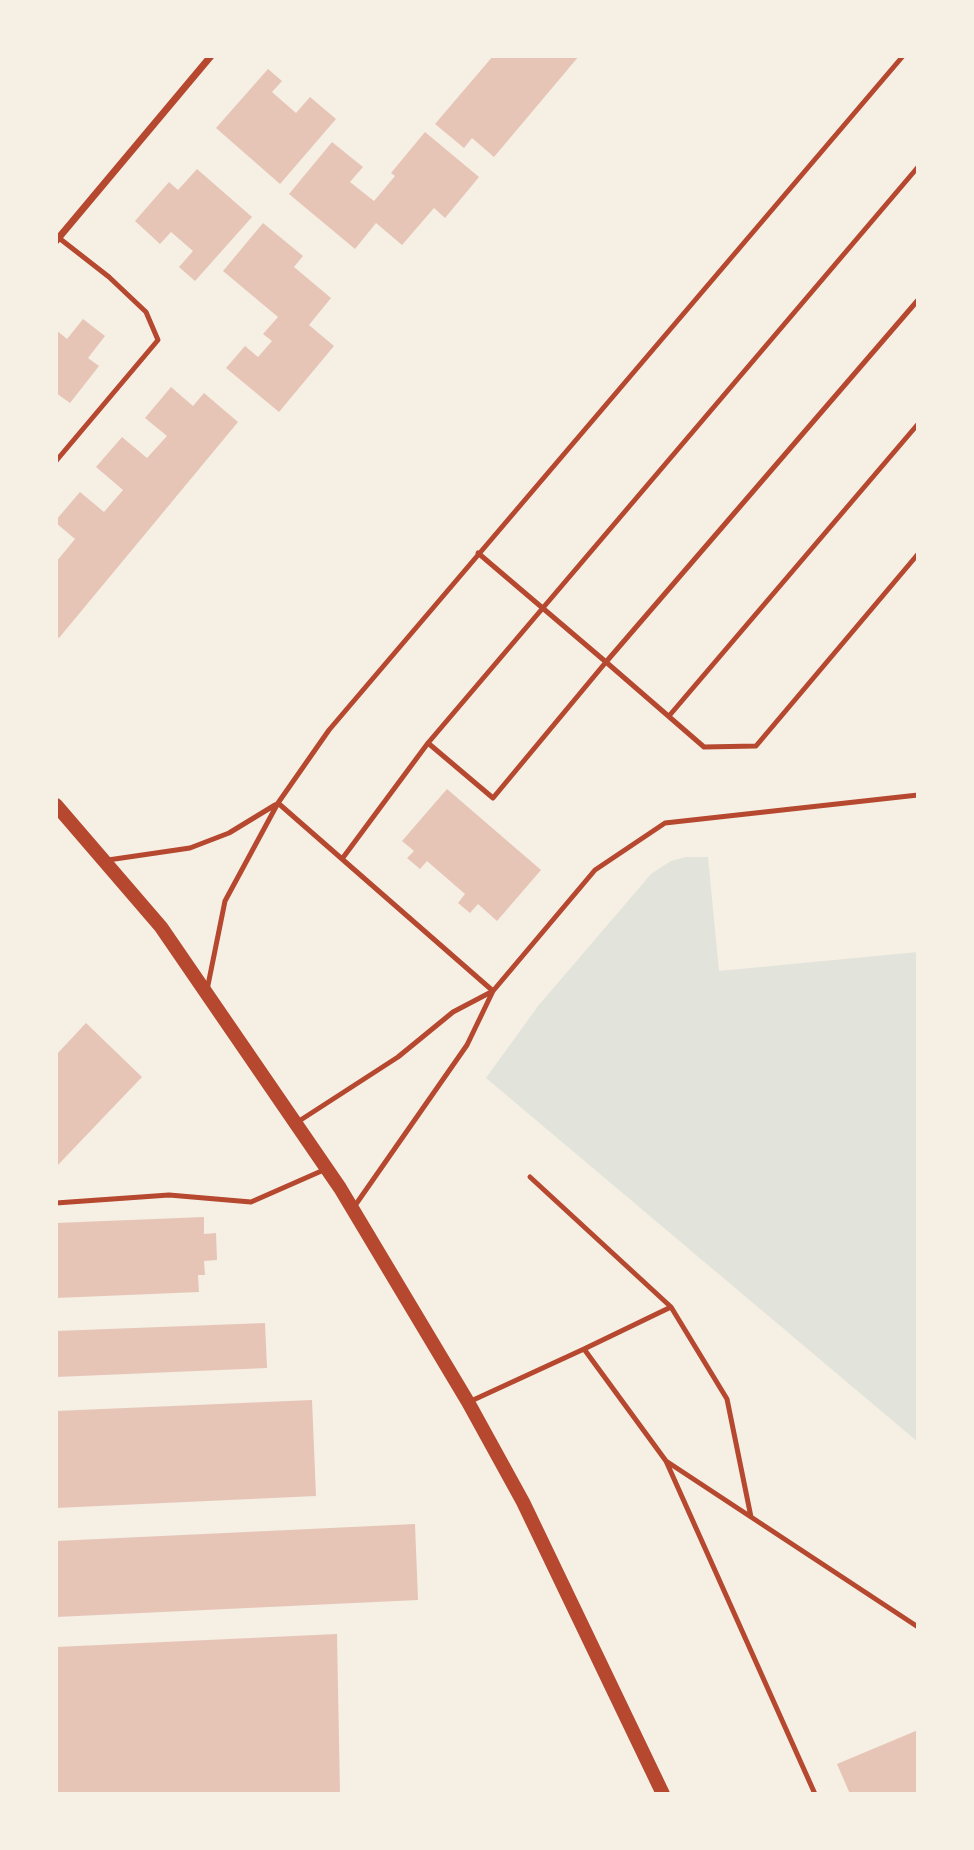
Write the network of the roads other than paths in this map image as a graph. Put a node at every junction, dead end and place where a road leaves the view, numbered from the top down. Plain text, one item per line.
1 (211, 56) edge
2 (903, 56) edge
3 (918, 167) edge
4 (57, 240) edge
5 (918, 300) edge
6 (918, 424) edge
7 (56, 461) edge
8 (478, 553) junction
9 (918, 554) edge
10 (543, 608) junction
11 (606, 662) junction
12 (669, 716) junction
13 (428, 743) junction
14 (918, 795) edge
15 (278, 803) junction
16 (56, 805) edge
17 (342, 859) junction
18 (104, 860) junction
19 (493, 991) junction
20 (206, 993) junction
21 (295, 1124) junction
22 (326, 1169) junction
23 (530, 1177) dead end
24 (56, 1203) edge
25 (352, 1209) junction
26 (671, 1307) junction
27 (584, 1349) junction
28 (468, 1402) junction
29 (666, 1461) junction
30 (751, 1517) junction
31 (918, 1627) edge
32 (663, 1794) edge
33 (815, 1794) edge

1 - 4 street
2 - 8 lane
3 - 10 lane
4 - 7 lane
5 - 11 lane
6 - 12 lane
8 - 10 lane
8 - 15 lane
9 - 12 lane
10 - 11 lane
10 - 13 lane
11 - 12 lane
11 - 13 lane
13 - 17 lane
14 - 19 lane
15 - 17 lane
15 - 18 lane
15 - 20 lane
16 - 18 main road
17 - 19 lane
18 - 20 main road
19 - 21 lane
19 - 25 lane
20 - 21 main road
21 - 22 main road
22 - 24 lane
22 - 25 main road
23 - 26 lane
25 - 28 main road
26 - 27 lane
26 - 30 lane
27 - 28 lane
27 - 29 lane
28 - 32 main road
29 - 30 lane
29 - 33 lane
30 - 31 lane

